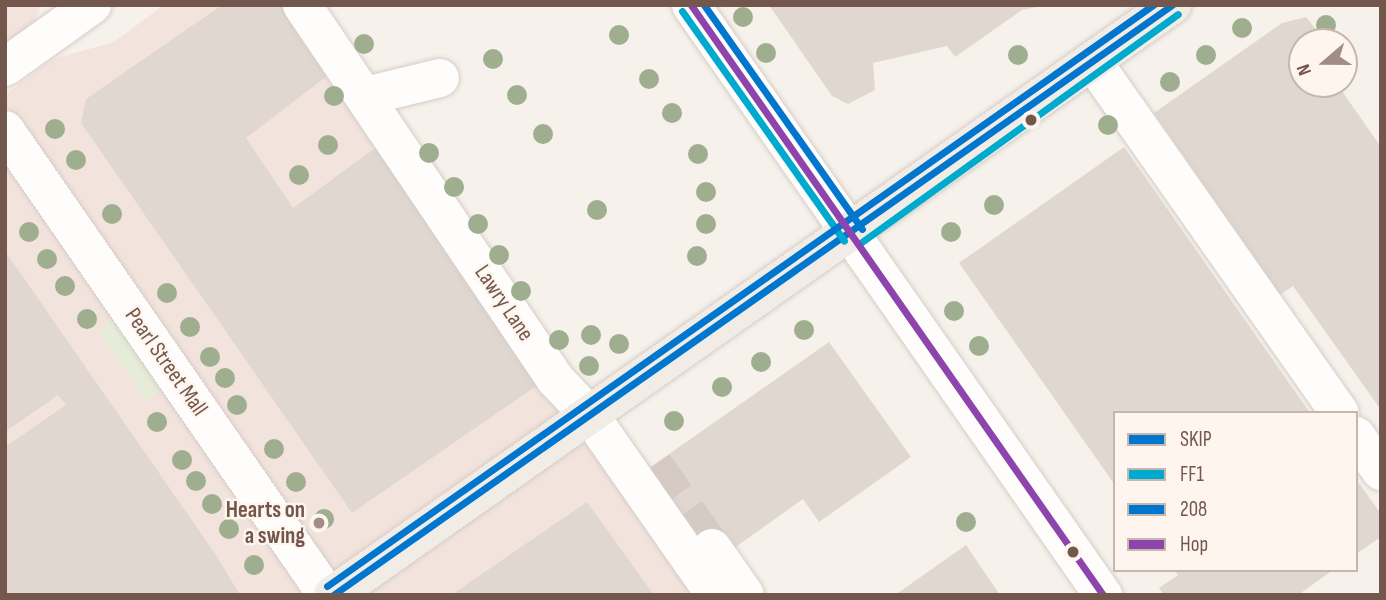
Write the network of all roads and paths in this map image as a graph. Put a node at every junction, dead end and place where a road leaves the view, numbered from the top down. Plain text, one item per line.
1 (92, 5) edge
2 (302, 5) edge
3 (691, 5) edge
4 (1172, 5) edge
5 (1093, 62) junction
6 (5, 67) edge
7 (440, 78) dead end
8 (366, 96) junction
9 (5, 130) edge
10 (853, 234) junction
11 (601, 411) junction
12 (1339, 411) edge
13 (1358, 439) edge
14 (654, 465) tunnel mouth
15 (1381, 471) edge
16 (712, 548) tunnel mouth
17 (327, 595) edge
18 (333, 595) edge
19 (715, 595) edge
20 (744, 595) edge
21 (1103, 595) edge

1 - 6 street
2 - 8 street, Lawry Lane
3 - 10 street
4 - 5 main road
5 - 10 main road
5 - 12 street
7 - 8 street
8 - 11 street, Lawry Lane
9 - 17 street, Pearl Street Mall
10 - 11 main road
10 - 21 street
11 - 14 street
11 - 18 main road
11 - 19 street, Lawry Lane
13 - 15 street
16 - 20 street

